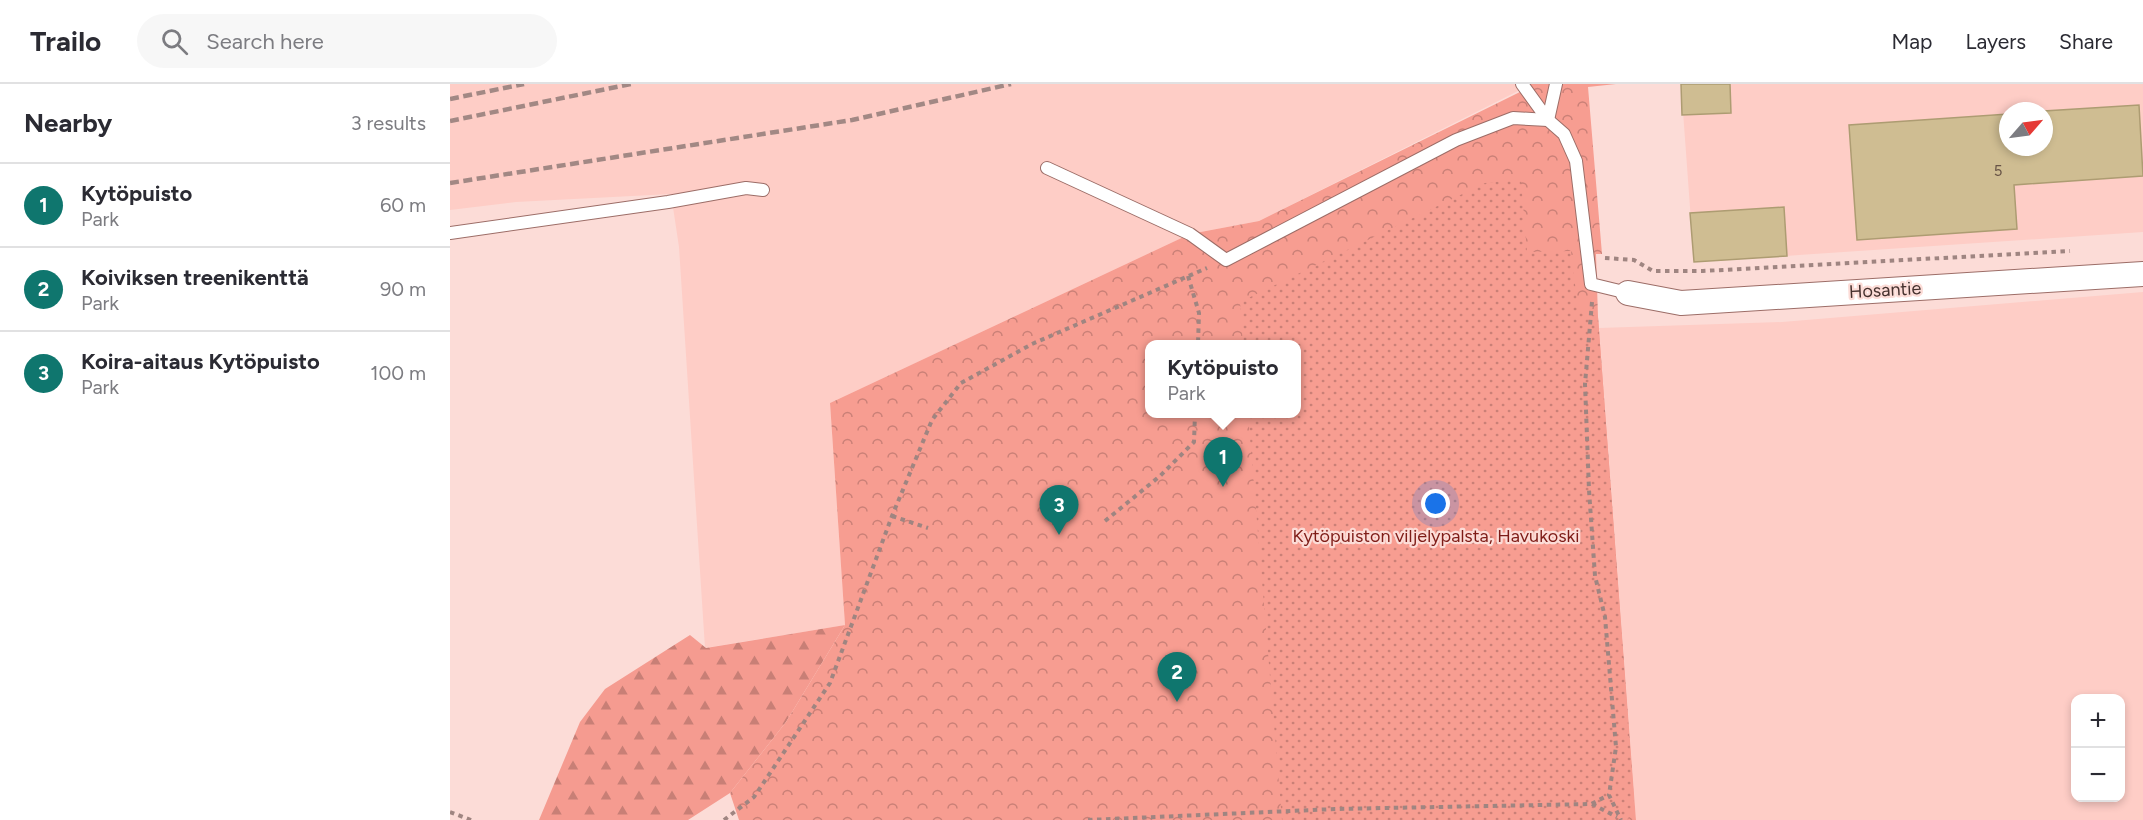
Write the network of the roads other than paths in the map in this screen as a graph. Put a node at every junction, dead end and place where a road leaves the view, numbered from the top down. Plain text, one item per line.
1 (1522, 84) edge
2 (1556, 84) edge
3 (1548, 120) junction
4 (1047, 168) dead end
5 (763, 190) dead end
6 (450, 233) edge
7 (2143, 274) edge
8 (1628, 293) joint

1 - 3 lane
2 - 3 lane
3 - 4 lane
3 - 8 lane
5 - 6 lane
7 - 8 street, Hosantie

